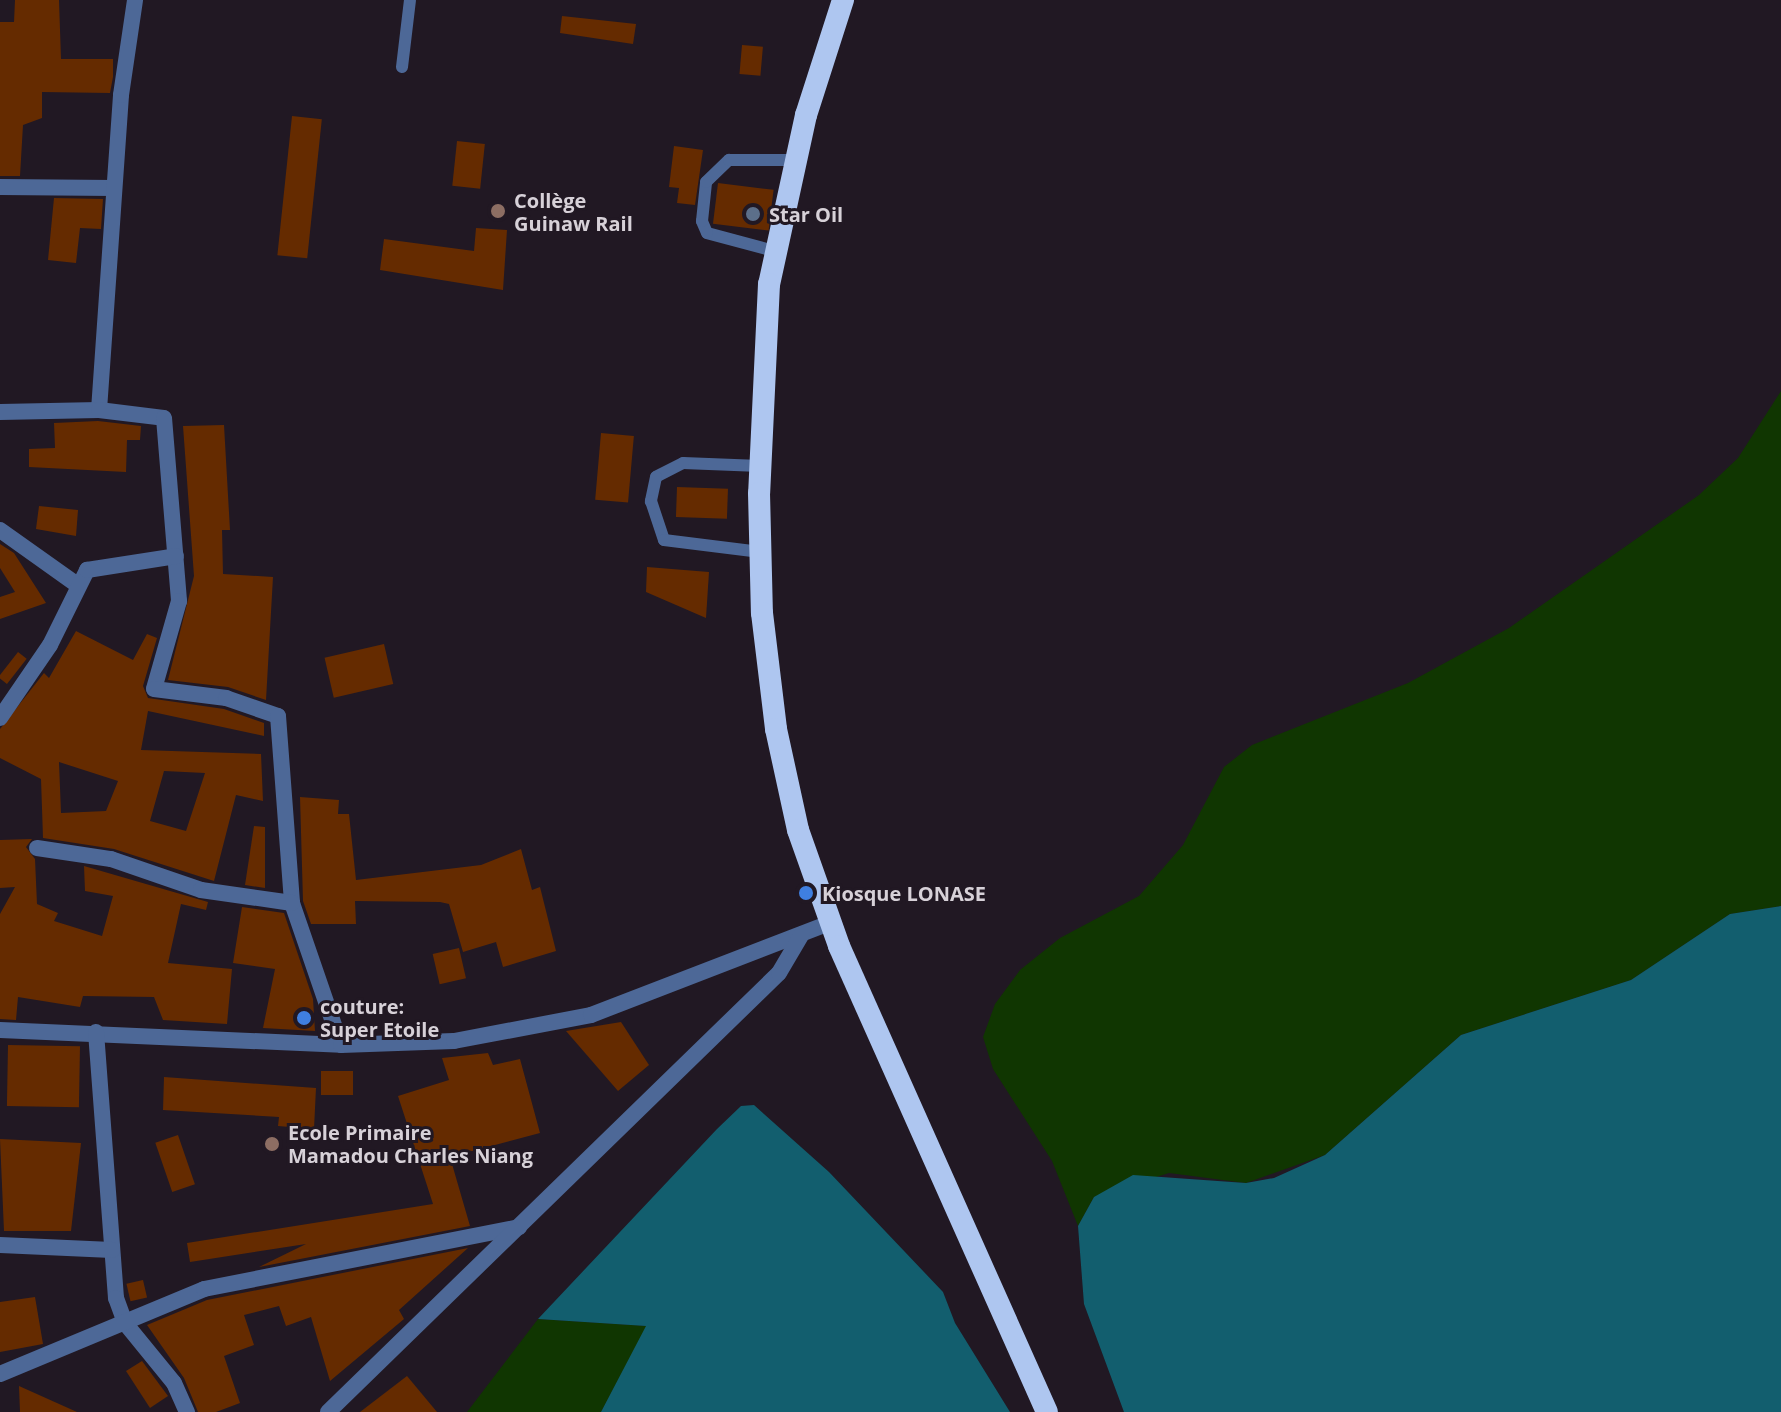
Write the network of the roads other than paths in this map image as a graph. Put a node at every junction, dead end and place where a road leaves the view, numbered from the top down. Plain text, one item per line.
1 (135, 0) edge
2 (410, 0) edge
3 (843, 0) edge
4 (402, 67) dead end
5 (795, 160) junction
6 (0, 187) edge
7 (114, 188) junction
8 (774, 251) junction
9 (99, 410) junction
10 (0, 412) edge
11 (760, 466) junction
12 (0, 530) edge
13 (760, 552) junction
14 (176, 556) junction
15 (76, 584) junction
16 (0, 718) edge
17 (37, 848) dead end
18 (292, 903) junction
19 (830, 923) junction
20 (802, 934) junction
21 (0, 1030) edge
22 (96, 1032) junction
23 (341, 1045) junction
24 (521, 1226) junction
25 (0, 1245) edge
26 (112, 1250) junction
27 (125, 1323) junction
28 (0, 1374) edge
29 (187, 1412) edge
30 (328, 1412) edge
31 (1047, 1412) edge

1 - 7 street
2 - 4 lane
3 - 5 highway
5 - 8 highway
5 - 8 lane
6 - 7 street
7 - 9 street
8 - 11 highway
9 - 10 street
9 - 14 street
11 - 13 highway
11 - 13 lane
12 - 15 street
13 - 19 highway
14 - 15 street
14 - 18 street
15 - 16 street
17 - 18 street
18 - 23 street
19 - 20 street
19 - 31 highway
20 - 23 street
20 - 24 street
21 - 22 street
22 - 23 street
22 - 26 street
24 - 27 street
24 - 30 street
25 - 26 street
26 - 27 street
27 - 28 street
27 - 29 street

